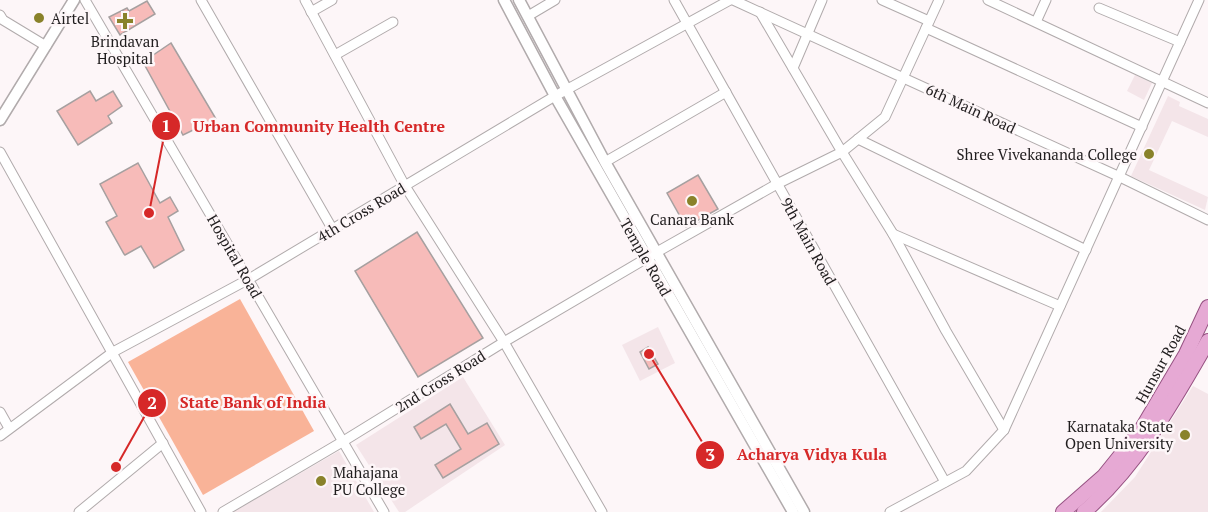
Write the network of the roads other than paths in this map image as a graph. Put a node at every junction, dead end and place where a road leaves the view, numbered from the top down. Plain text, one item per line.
1 (74, 0) edge
2 (85, 0) edge
3 (201, 0) edge
4 (305, 0) edge
5 (332, 0) edge
6 (504, 0) edge
7 (519, 0) edge
8 (555, 0) edge
9 (675, 0) edge
10 (731, 0) edge
11 (822, 0) edge
12 (882, 0) edge
13 (939, 0) edge
14 (988, 0) edge
15 (1046, 0) edge
16 (1198, 0) edge
17 (1099, 8) dead end
18 (311, 12) junction
19 (760, 12) junction
20 (0, 15) edge
21 (528, 16) junction
22 (393, 22) dead end
23 (1036, 22) junction
24 (687, 23) junction
25 (928, 25) junction
26 (809, 33) junction
27 (1180, 42) junction
28 (46, 46) junction
29 (335, 56) junction
30 (793, 68) junction
31 (903, 77) junction
32 (1162, 81) junction
33 (567, 88) junction
34 (726, 92) junction
35 (555, 96) junction
36 (1207, 100) edge
37 (0, 120) edge
38 (1142, 128) junction
39 (858, 139) junction
40 (0, 152) edge
41 (842, 152) junction
42 (605, 162) junction
43 (1120, 177) junction
44 (777, 184) junction
45 (405, 186) junction
46 (1208, 220) edge
47 (333, 230) junction
48 (893, 234) junction
49 (1086, 250) junction
50 (652, 255) junction
51 (249, 279) junction
52 (1060, 306) junction
53 (1208, 307) edge
54 (1208, 341) edge
55 (504, 342) junction
56 (113, 352) junction
57 (0, 412) edge
58 (9, 428) junction
59 (1004, 429) junction
60 (0, 436) edge
61 (342, 442) junction
62 (163, 443) junction
63 (945, 482) junction
64 (79, 512) edge
65 (201, 512) edge
66 (224, 512) edge
67 (384, 512) edge
68 (602, 512) edge
69 (793, 512) edge
70 (804, 512) edge
71 (890, 512) edge
72 (1063, 512) edge
73 (1084, 512) edge

1 - 28 street
2 - 51 street, Hospital Road
3 - 47 street
4 - 18 street
5 - 18 street
6 - 35 street, Temple Road
7 - 21 street, Temple Road
8 - 21 street
9 - 24 street, 9th Main Road
10 - 19 street, 6th Main Road
10 - 24 street, 4th Cross Road
11 - 26 street
12 - 25 street
13 - 25 street, 2nd Cross Road
14 - 23 street
15 - 23 street
16 - 27 street
17 - 27 street
18 - 29 street
19 - 26 street, 6th Main Road
19 - 30 street
20 - 28 street
21 - 33 street, Temple Road
22 - 29 street
23 - 32 street
24 - 33 street, 4th Cross Road
24 - 34 street, 9th Main Road
25 - 31 street, 2nd Cross Road
25 - 38 street
26 - 30 street
26 - 31 street, 6th Main Road
27 - 32 street
28 - 37 street
29 - 45 street
30 - 41 street
31 - 39 street, 2nd Cross Road
31 - 43 street, 6th Main Road
32 - 36 street
32 - 38 street
33 - 35 street, 4th Cross Road
33 - 42 street, Temple Road
34 - 42 street
34 - 44 street, 9th Main Road
35 - 45 street, 4th Cross Road
35 - 50 street, Temple Road
38 - 43 street
39 - 41 street, 2nd Cross Road
39 - 49 street
40 - 56 street
41 - 44 street, 2nd Cross Road
41 - 48 street
42 - 50 street, Temple Road
43 - 46 street, 6th Main Road
43 - 49 street
44 - 50 street, 2nd Cross Road
44 - 63 street, 9th Main Road
45 - 47 street, 4th Cross Road
45 - 55 street
47 - 51 street, 4th Cross Road
48 - 52 street
48 - 59 street
49 - 52 street
50 - 55 street, 2nd Cross Road
50 - 69 street, Temple Road
50 - 70 street, Temple Road
51 - 56 street, 4th Cross Road
51 - 61 street, Hospital Road
52 - 59 street
53 - 72 main road, Hunsur Road
54 - 73 main road
55 - 61 street, 2nd Cross Road
55 - 68 street
56 - 58 street, 4th Cross Road
56 - 62 street
57 - 58 street
58 - 60 street, 4th Cross Road
59 - 63 street
61 - 66 street, 2nd Cross Road
61 - 67 street, Hospital Road
62 - 64 street
62 - 65 street
63 - 71 street

